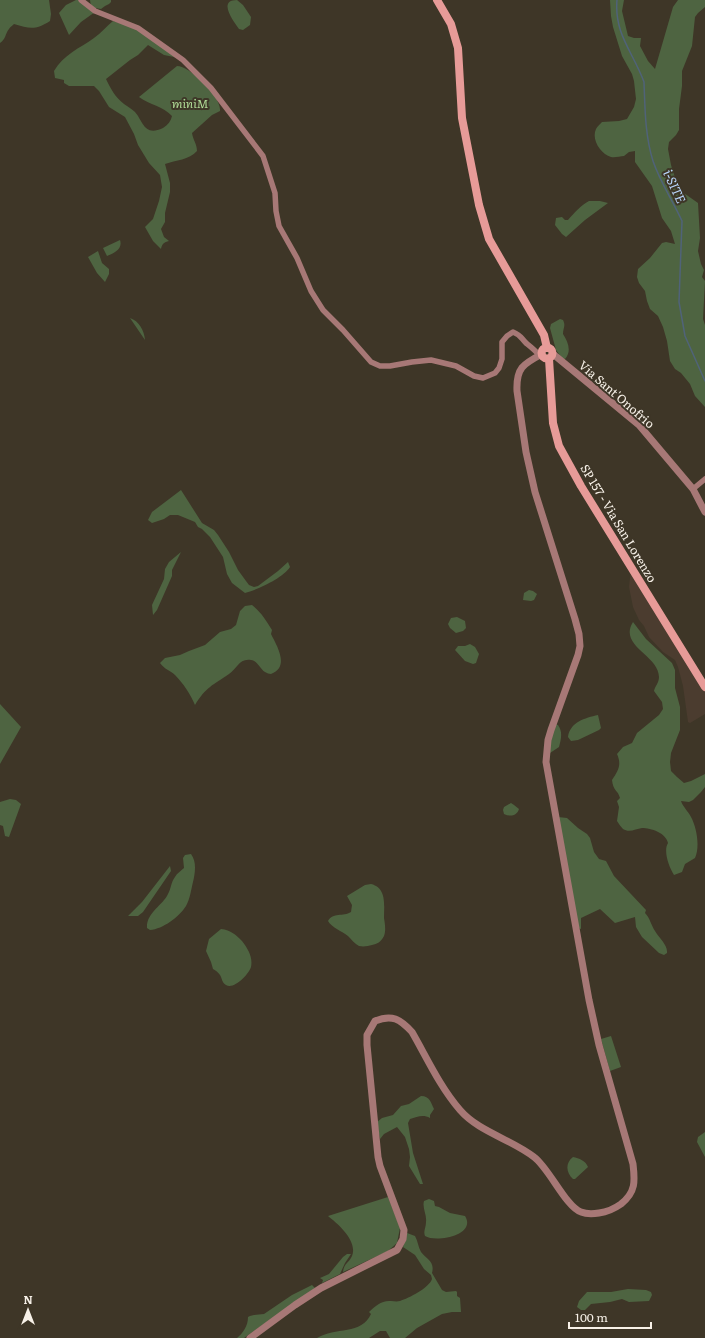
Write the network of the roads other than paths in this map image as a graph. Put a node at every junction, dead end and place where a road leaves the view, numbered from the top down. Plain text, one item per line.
1 (81, 0) edge
2 (437, 0) edge
3 (546, 354) junction
4 (705, 479) edge
5 (693, 489) junction
6 (705, 512) edge
7 (705, 687) edge
8 (250, 1338) edge

1 - 3 street
2 - 3 main road, SP 157 - Via San Lorenzo
3 - 5 street, Via Sant'Onofrio
3 - 7 main road, SP 157 - Via San Lorenzo
3 - 8 street
4 - 5 street
5 - 6 street, Via Sant'Onofrio

